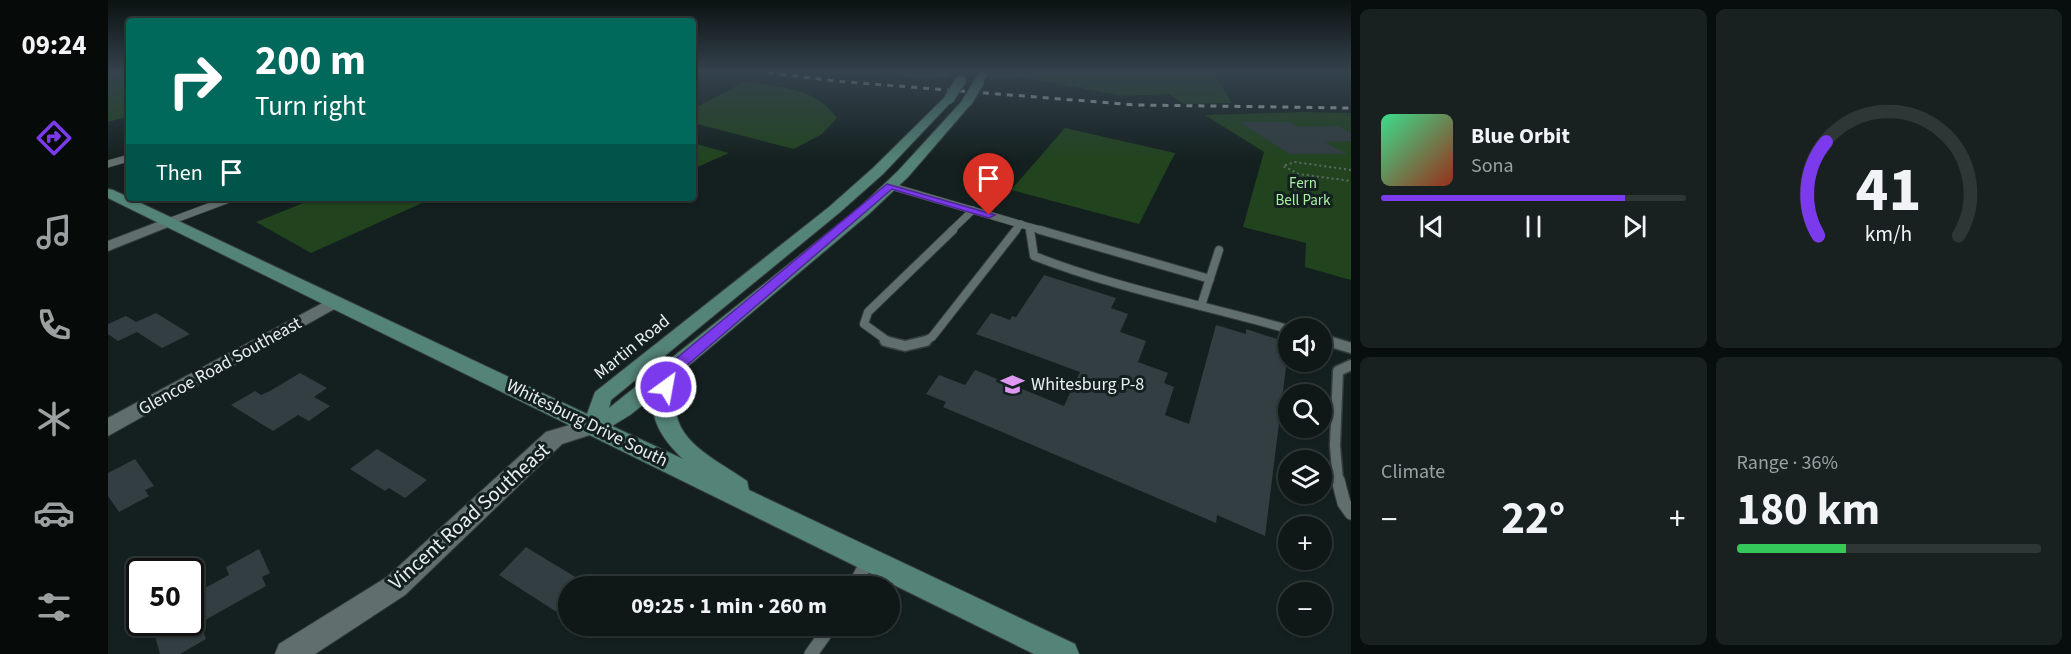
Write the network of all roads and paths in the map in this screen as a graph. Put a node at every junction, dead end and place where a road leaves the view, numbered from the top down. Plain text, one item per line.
1 (947, 102) edge
2 (967, 102) edge
3 (126, 159) edge
4 (108, 164) edge
5 (1351, 170) edge
6 (1351, 181) edge
7 (890, 186) junction
8 (108, 193) edge
9 (224, 201) edge
10 (973, 210) junction
11 (168, 222) junction
12 (1025, 225) junction
13 (108, 246) edge
14 (1219, 250) dead end
15 (1210, 279) junction
16 (332, 303) junction
17 (1201, 306) junction
18 (1278, 326) edge
19 (1332, 342) edge
20 (1351, 348) edge
21 (1351, 365) edge
22 (671, 371) junction
23 (594, 426) junction
24 (108, 428) edge
25 (771, 513) junction
26 (1351, 513) edge
27 (868, 560) junction
28 (859, 576) edge
29 (824, 636) edge
30 (289, 654) edge
31 (811, 654) edge
32 (1065, 654) edge

1 - 23 main road, Martin Road, bridge
2 - 7 main road, bridge
3 - 4 lane
5 - 6 path
7 - 10 lane
7 - 22 main road
8 - 11 main road, Whitesburg Drive South
9 - 11 lane
10 - 12 lane
10 - 12 lane
11 - 13 street
11 - 16 main road, Whitesburg Drive South
12 - 15 lane
12 - 17 lane
14 - 15 lane
15 - 17 lane
16 - 23 main road, Whitesburg Drive South
16 - 24 street, Glencoe Road Southeast
17 - 18 lane
19 - 20 lane
21 - 26 lane
22 - 23 main road
22 - 25 main road
23 - 25 main road, Whitesburg Drive South
23 - 30 street, Vincent Road Southeast
25 - 27 main road, Whitesburg Drive South
27 - 28 lane
27 - 32 main road, Whitesburg Drive South
29 - 31 lane

